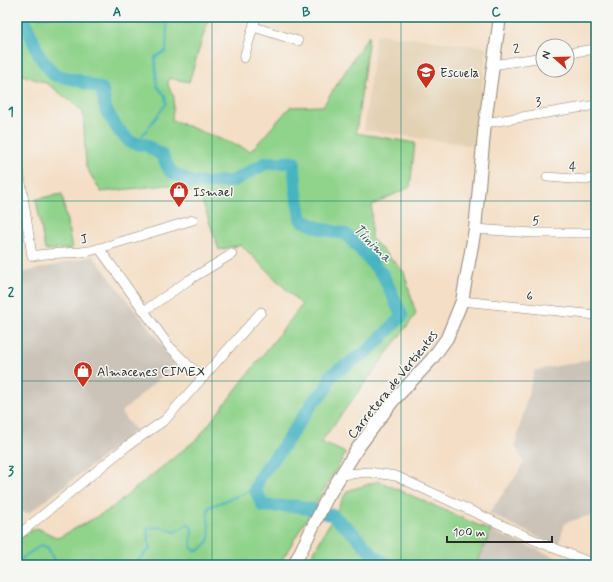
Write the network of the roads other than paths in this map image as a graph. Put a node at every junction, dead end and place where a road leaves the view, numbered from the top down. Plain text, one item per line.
1 (256, 17) edge
2 (500, 17) edge
3 (254, 27) junction
4 (298, 40) dead end
5 (596, 49) edge
6 (575, 52) edge
7 (244, 58) dead end
8 (535, 58) edge
9 (493, 65) junction
10 (596, 105) edge
11 (485, 124) junction
12 (17, 156) edge
13 (547, 177) dead end
14 (596, 177) edge
15 (193, 220) dead end
16 (474, 229) junction
17 (596, 233) edge
18 (99, 248) junction
19 (232, 254) dead end
20 (462, 301) junction
21 (144, 311) junction
22 (261, 312) dead end
23 (596, 315) edge
24 (204, 377) junction
25 (341, 475) junction
26 (17, 536) edge
27 (294, 565) edge
28 (596, 565) edge

1 - 3 street
2 - 9 main road, Carretera de Vertientes
3 - 4 street
3 - 7 street
5 - 6 street
8 - 9 street, 2
9 - 11 main road, Carretera de Vertientes
10 - 11 street, 3
11 - 16 main road, Carretera de Vertientes
12 - 18 street, J
13 - 14 street, 4
15 - 18 street
16 - 17 street, 5
16 - 20 main road, Carretera de Vertientes
18 - 21 street, J
19 - 21 street
20 - 23 street, 6
20 - 25 main road, Carretera de Vertientes
21 - 24 street, J
22 - 24 street
24 - 26 street
25 - 27 main road, Carretera de Vertientes
25 - 28 street

